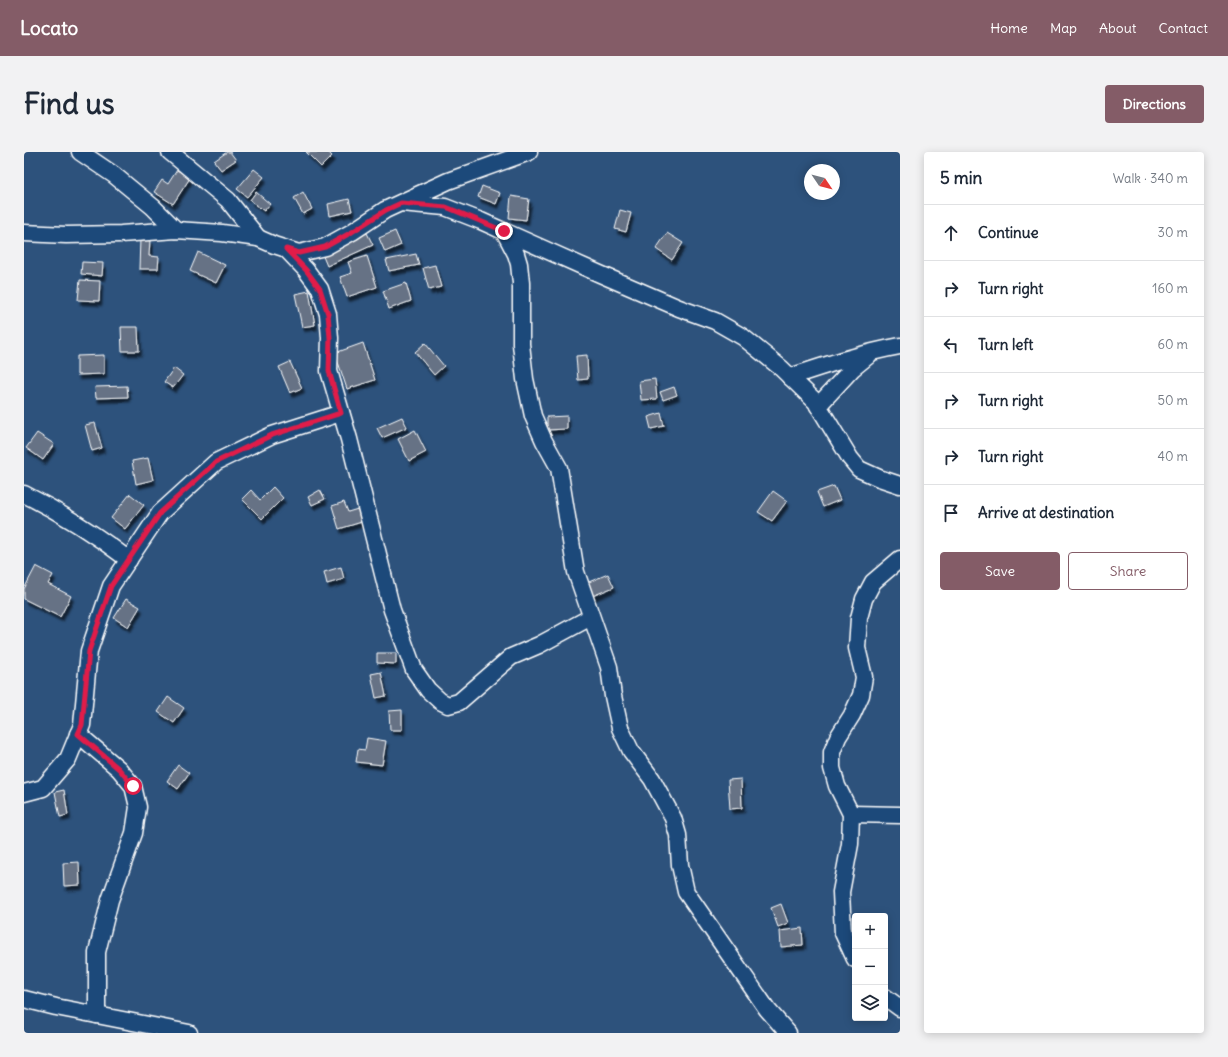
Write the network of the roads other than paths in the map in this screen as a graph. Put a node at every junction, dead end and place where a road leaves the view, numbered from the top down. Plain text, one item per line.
1 (80, 152) edge
2 (170, 152) edge
3 (529, 152) edge
4 (401, 203) junction
5 (176, 230) junction
6 (504, 231) junction
7 (24, 233) edge
8 (258, 238) junction
9 (286, 249) junction
10 (900, 346) edge
11 (874, 352) junction
12 (790, 377) junction
13 (818, 406) junction
14 (341, 413) junction
15 (900, 485) edge
16 (24, 494) edge
17 (900, 559) edge
18 (129, 560) junction
19 (591, 617) junction
20 (78, 734) junction
21 (24, 793) edge
22 (851, 814) junction
23 (900, 815) edge
24 (852, 952) edge
25 (24, 999) edge
26 (888, 999) edge
27 (900, 1008) edge
28 (97, 1015) junction
29 (189, 1033) edge
30 (788, 1033) edge

1 - 5 street
2 - 8 street
3 - 4 street
4 - 6 street
4 - 9 street
5 - 7 street
5 - 8 street
6 - 12 street
6 - 19 street
8 - 9 street
9 - 14 street
10 - 11 street
11 - 12 street
11 - 13 street
12 - 13 street
13 - 15 street
14 - 18 street
14 - 19 street
16 - 18 street
17 - 22 street
18 - 20 street
19 - 30 street
20 - 21 street
20 - 28 street
22 - 23 street
22 - 24 street
25 - 28 street
26 - 27 street
28 - 29 street

